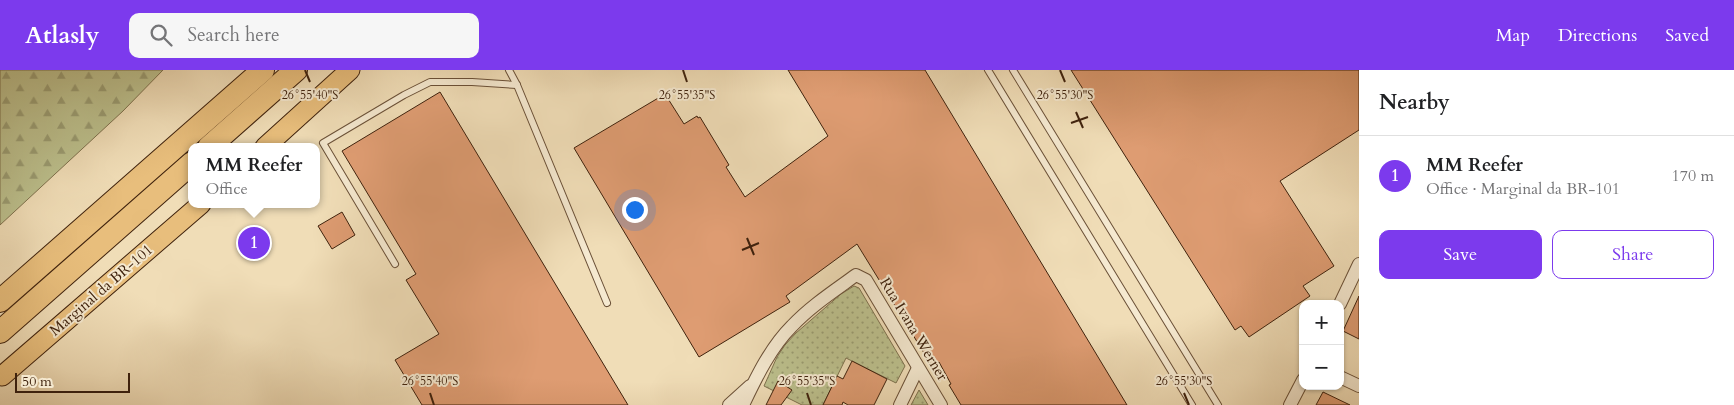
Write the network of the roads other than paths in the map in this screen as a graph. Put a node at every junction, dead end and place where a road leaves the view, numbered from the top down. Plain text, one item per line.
1 (263, 70) edge
2 (296, 70) edge
3 (350, 70) edge
4 (509, 70) edge
5 (988, 70) edge
6 (1013, 70) edge
7 (517, 85) junction
8 (214, 143) edge
9 (269, 143) edge
10 (188, 167) edge
11 (196, 208) edge
12 (395, 264) dead end
13 (1359, 264) edge
14 (1342, 300) edge
15 (0, 301) edge
16 (607, 303) dead end
17 (0, 332) edge
18 (918, 368) junction
19 (2, 376) dead end
20 (1344, 379) edge
21 (754, 382) junction
22 (1359, 386) edge
23 (1299, 388) edge
24 (729, 405) edge
25 (743, 405) edge
26 (900, 405) edge
27 (941, 405) edge
28 (1192, 405) edge
29 (1218, 405) edge
30 (1290, 405) edge

1 - 15 highway
2 - 8 highway
3 - 9 main road
4 - 7 lane
5 - 28 lane
6 - 29 lane
7 - 12 lane
7 - 16 lane
10 - 17 highway
11 - 19 main road, Marginal da BR-101
13 - 14 street
18 - 21 street, Rua Ivana Werner
18 - 26 street
18 - 27 street, Rua Ivana Werner
20 - 22 street
21 - 24 street
21 - 25 street
23 - 30 street

